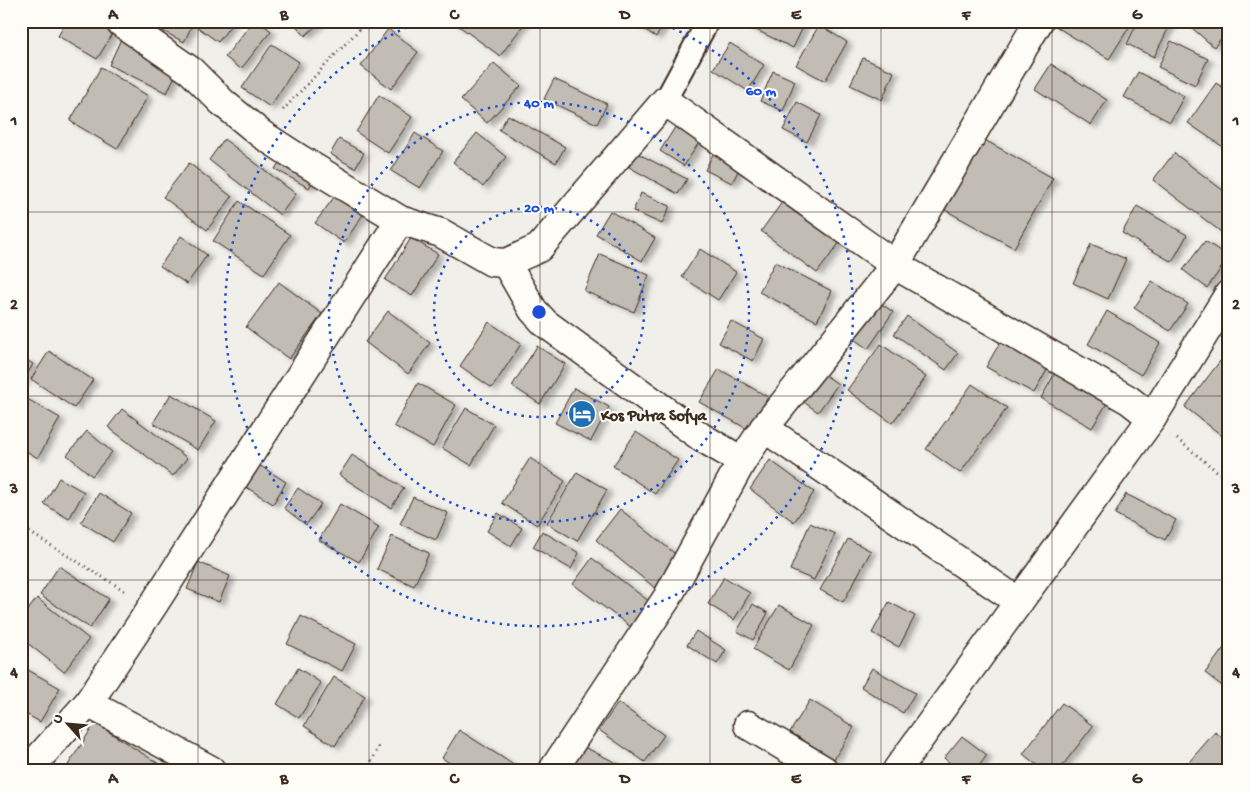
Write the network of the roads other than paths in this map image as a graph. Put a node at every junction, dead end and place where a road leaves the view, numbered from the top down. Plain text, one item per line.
1 (119, 21) edge
2 (708, 21) edge
3 (1039, 21) edge
4 (665, 101) junction
5 (400, 220) junction
6 (506, 263) junction
7 (895, 265) junction
8 (1229, 294) edge
9 (1152, 418) junction
10 (764, 428) junction
11 (742, 461) junction
12 (1019, 602) junction
13 (88, 703) junction
14 (748, 725) dead end
15 (28, 770) edge
16 (212, 770) edge
17 (553, 770) edge
18 (824, 770) edge
19 (897, 770) edge

1 - 5 street
2 - 4 lane
3 - 7 street
4 - 6 street
4 - 7 street
5 - 6 street
5 - 13 street
6 - 11 street
7 - 9 street
7 - 10 street
8 - 9 street
9 - 12 street
10 - 11 street
10 - 12 street
11 - 17 street
12 - 19 street
13 - 15 street
13 - 16 street
14 - 18 street

